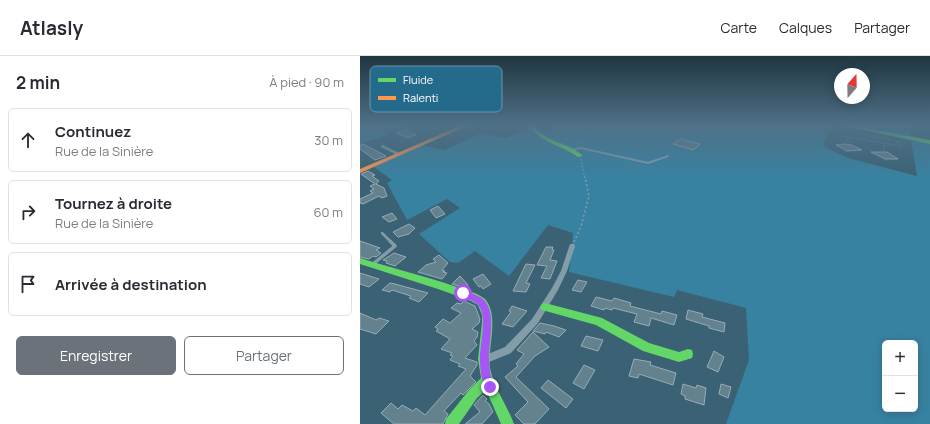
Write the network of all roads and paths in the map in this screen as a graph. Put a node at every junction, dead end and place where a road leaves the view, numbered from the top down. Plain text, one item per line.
1 (425, 143) edge
2 (556, 143) edge
3 (581, 143) edge
4 (876, 143) edge
5 (900, 143) edge
6 (884, 145) junction
7 (382, 146) dead end
8 (576, 151) junction
9 (884, 152) dead end
10 (399, 154) junction
11 (668, 156) dead end
12 (360, 172) edge
13 (382, 233) dead end
14 (572, 246) joint
15 (360, 261) edge
16 (371, 265) junction
17 (545, 307) junction
18 (688, 354) dead end
19 (484, 360) junction
20 (487, 381) junction
21 (450, 424) edge
22 (508, 424) edge

1 - 10 street
2 - 8 street
3 - 8 path
4 - 6 path
5 - 6 path
6 - 9 path
7 - 10 street
8 - 11 lane
8 - 14 path
10 - 12 street
13 - 16 lane
14 - 17 street
15 - 16 street
16 - 19 street
17 - 18 street
17 - 19 street
19 - 20 street
20 - 21 street
20 - 22 street

